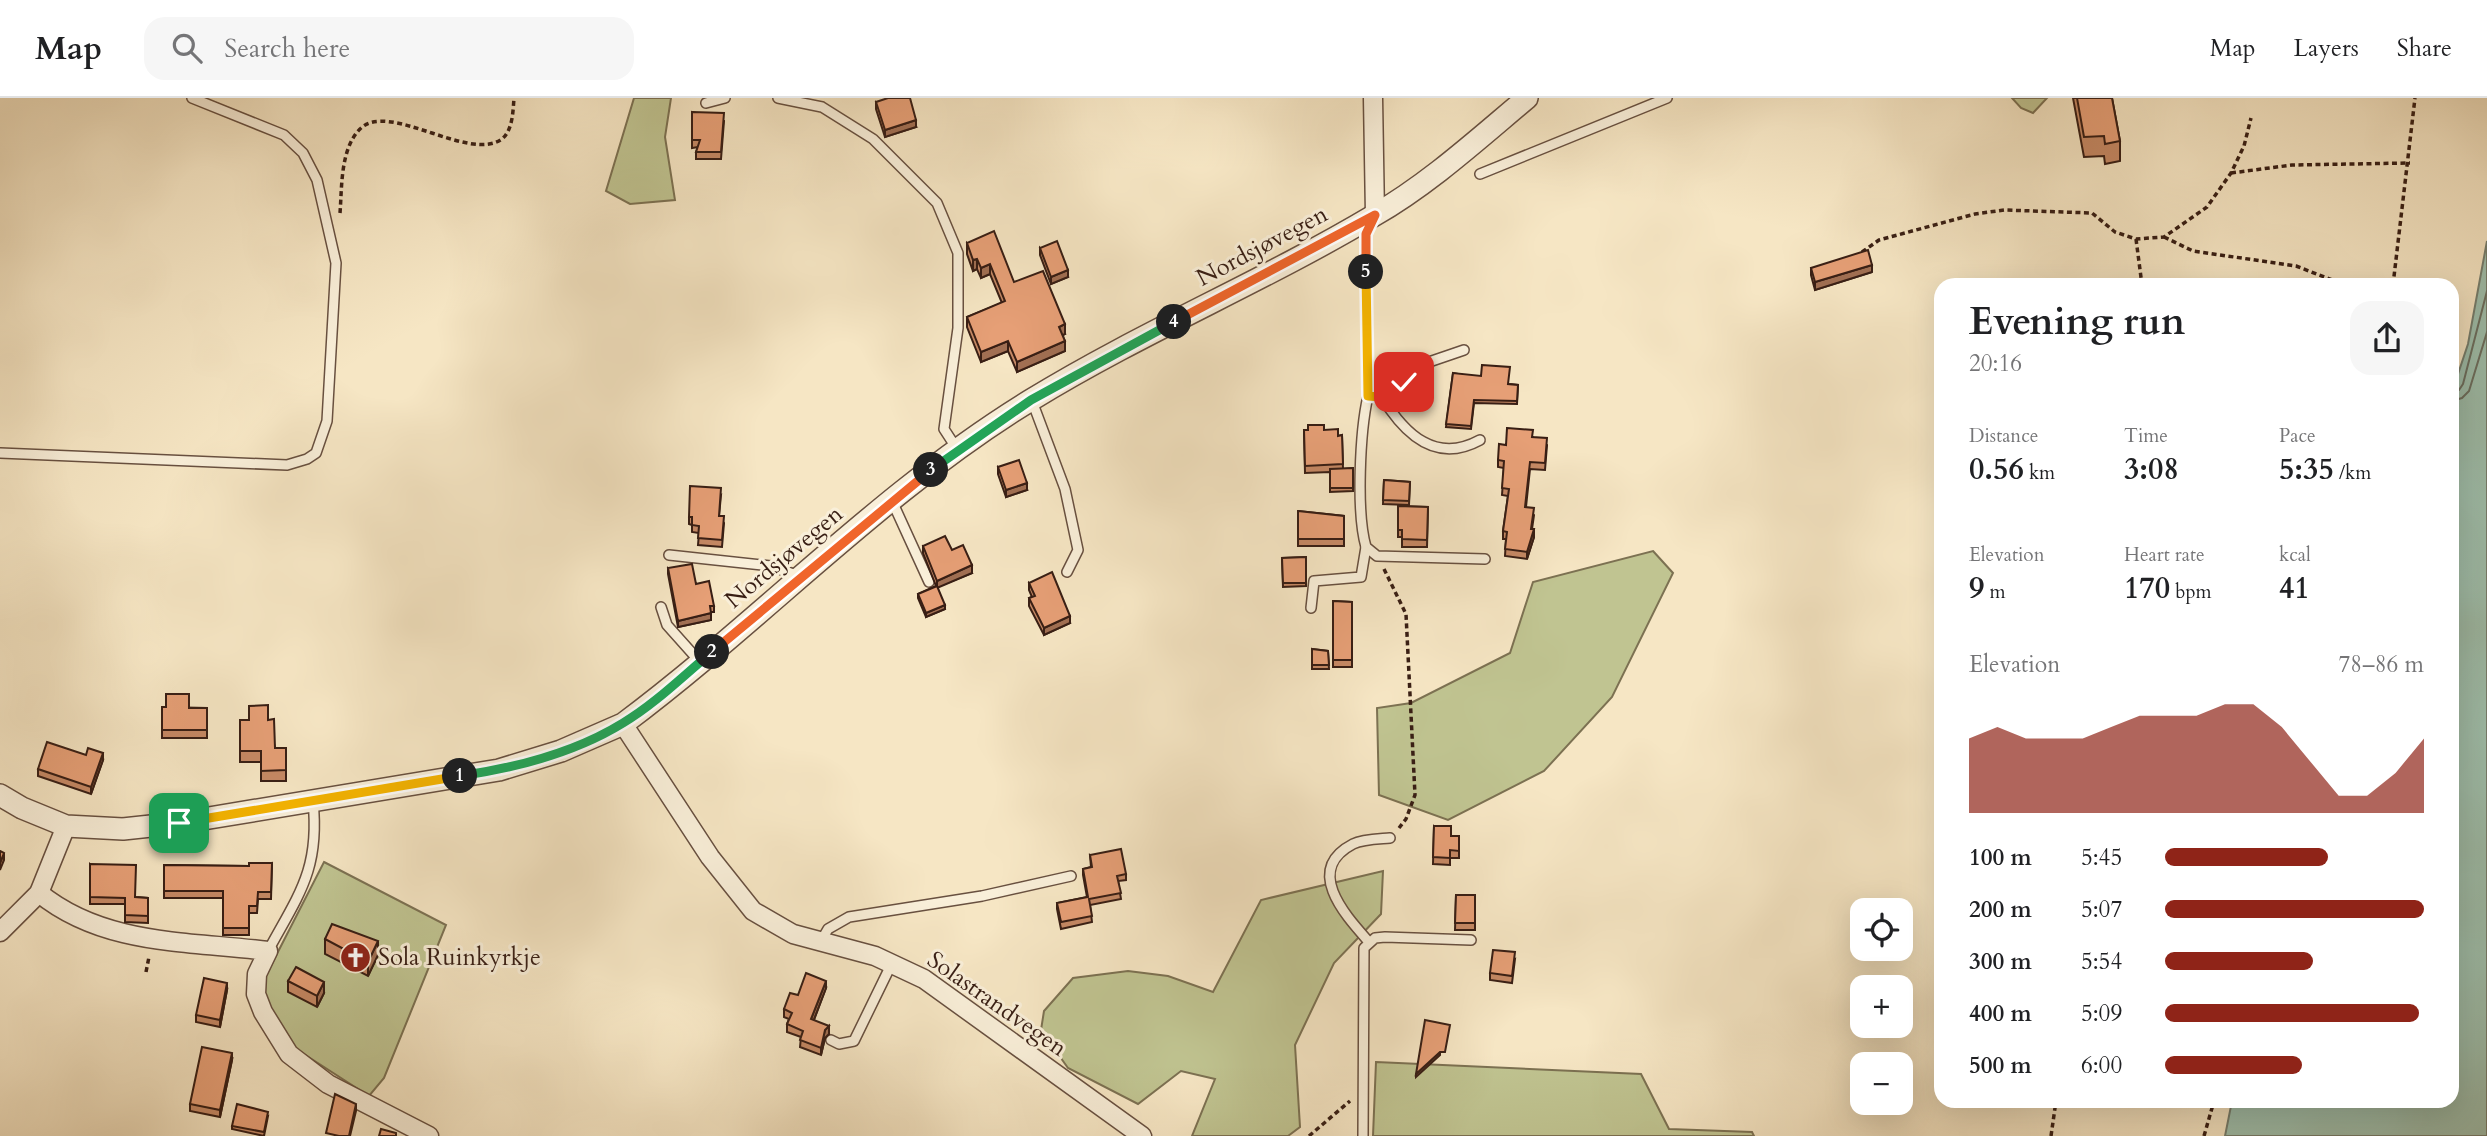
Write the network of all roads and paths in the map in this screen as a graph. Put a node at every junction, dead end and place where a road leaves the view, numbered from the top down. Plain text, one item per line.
1 (192, 98) edge
2 (514, 98) edge
3 (724, 98) edge
4 (778, 98) edge
5 (1373, 98) edge
6 (1527, 98) edge
7 (1667, 98) edge
8 (2415, 98) edge
9 (706, 103) dead end
10 (2251, 118) dead end
11 (2410, 163) junction
12 (2231, 173) junction
13 (1480, 174) dead end
14 (1375, 215) junction
15 (339, 223) dead end
16 (2164, 237) junction
17 (2136, 239) junction
18 (1856, 254) edge
19 (2141, 278) edge
20 (2328, 278) edge
21 (2394, 278) edge
22 (1464, 350) dead end
23 (1368, 396) junction
24 (1382, 397) junction
25 (1031, 400) junction
26 (1480, 440) dead end
27 (957, 449) junction
28 (0, 453) edge
29 (892, 500) junction
30 (1366, 547) junction
31 (670, 555) dead end
32 (1377, 556) junction
33 (1485, 559) dead end
34 (1067, 572) dead end
35 (801, 577) junction
36 (929, 582) dead end
37 (661, 607) dead end
38 (1311, 608) dead end
39 (700, 662) junction
40 (623, 724) junction
41 (0, 796) edge
42 (313, 800) junction
43 (66, 826) junction
44 (1390, 838) joint
45 (1071, 876) dead end
46 (39, 893) junction
47 (0, 932) edge
48 (1471, 940) dead end
49 (1369, 942) junction
50 (821, 943) junction
51 (268, 950) junction
52 (892, 963) junction
53 (831, 1040) dead end
54 (1362, 1091) junction
55 (2055, 1108) edge
56 (2212, 1108) edge
57 (429, 1136) edge
58 (1142, 1136) edge
59 (1309, 1136) edge
60 (1363, 1136) edge
61 (2051, 1136) edge
62 (2204, 1136) edge

1 - 28 lane
2 - 15 path
3 - 9 lane
4 - 27 lane
5 - 14 street
6 - 14 street, Nordsjøvegen
7 - 13 lane
8 - 11 path
10 - 12 path
11 - 12 path
11 - 21 path
12 - 16 path
14 - 23 lane
14 - 25 street, Nordsjøvegen
16 - 17 path
16 - 20 path
17 - 18 path
17 - 19 path
22 - 24 lane
23 - 24 lane
23 - 30 lane
24 - 26 lane
25 - 27 street, Nordsjøvegen
25 - 34 lane
27 - 29 street, Nordsjøvegen
29 - 35 street, Nordsjøvegen
29 - 36 lane
30 - 32 lane
30 - 38 lane
31 - 35 lane
32 - 33 lane
32 - 44 path
35 - 39 street, Nordsjøvegen
37 - 39 lane
39 - 40 street, Nordsjøvegen
40 - 42 street, Nordsjøvegen
40 - 50 street, Solastrandvegen
41 - 43 street, Nordsjøvegen
42 - 43 street, Nordsjøvegen
42 - 51 lane
43 - 46 street
44 - 49 lane
45 - 50 lane
46 - 47 street
46 - 51 street
48 - 49 lane
49 - 54 lane
50 - 52 street, Solastrandvegen
51 - 57 street
52 - 53 lane
52 - 58 street, Solastrandvegen
54 - 59 path
54 - 60 lane
55 - 61 path
56 - 62 path

